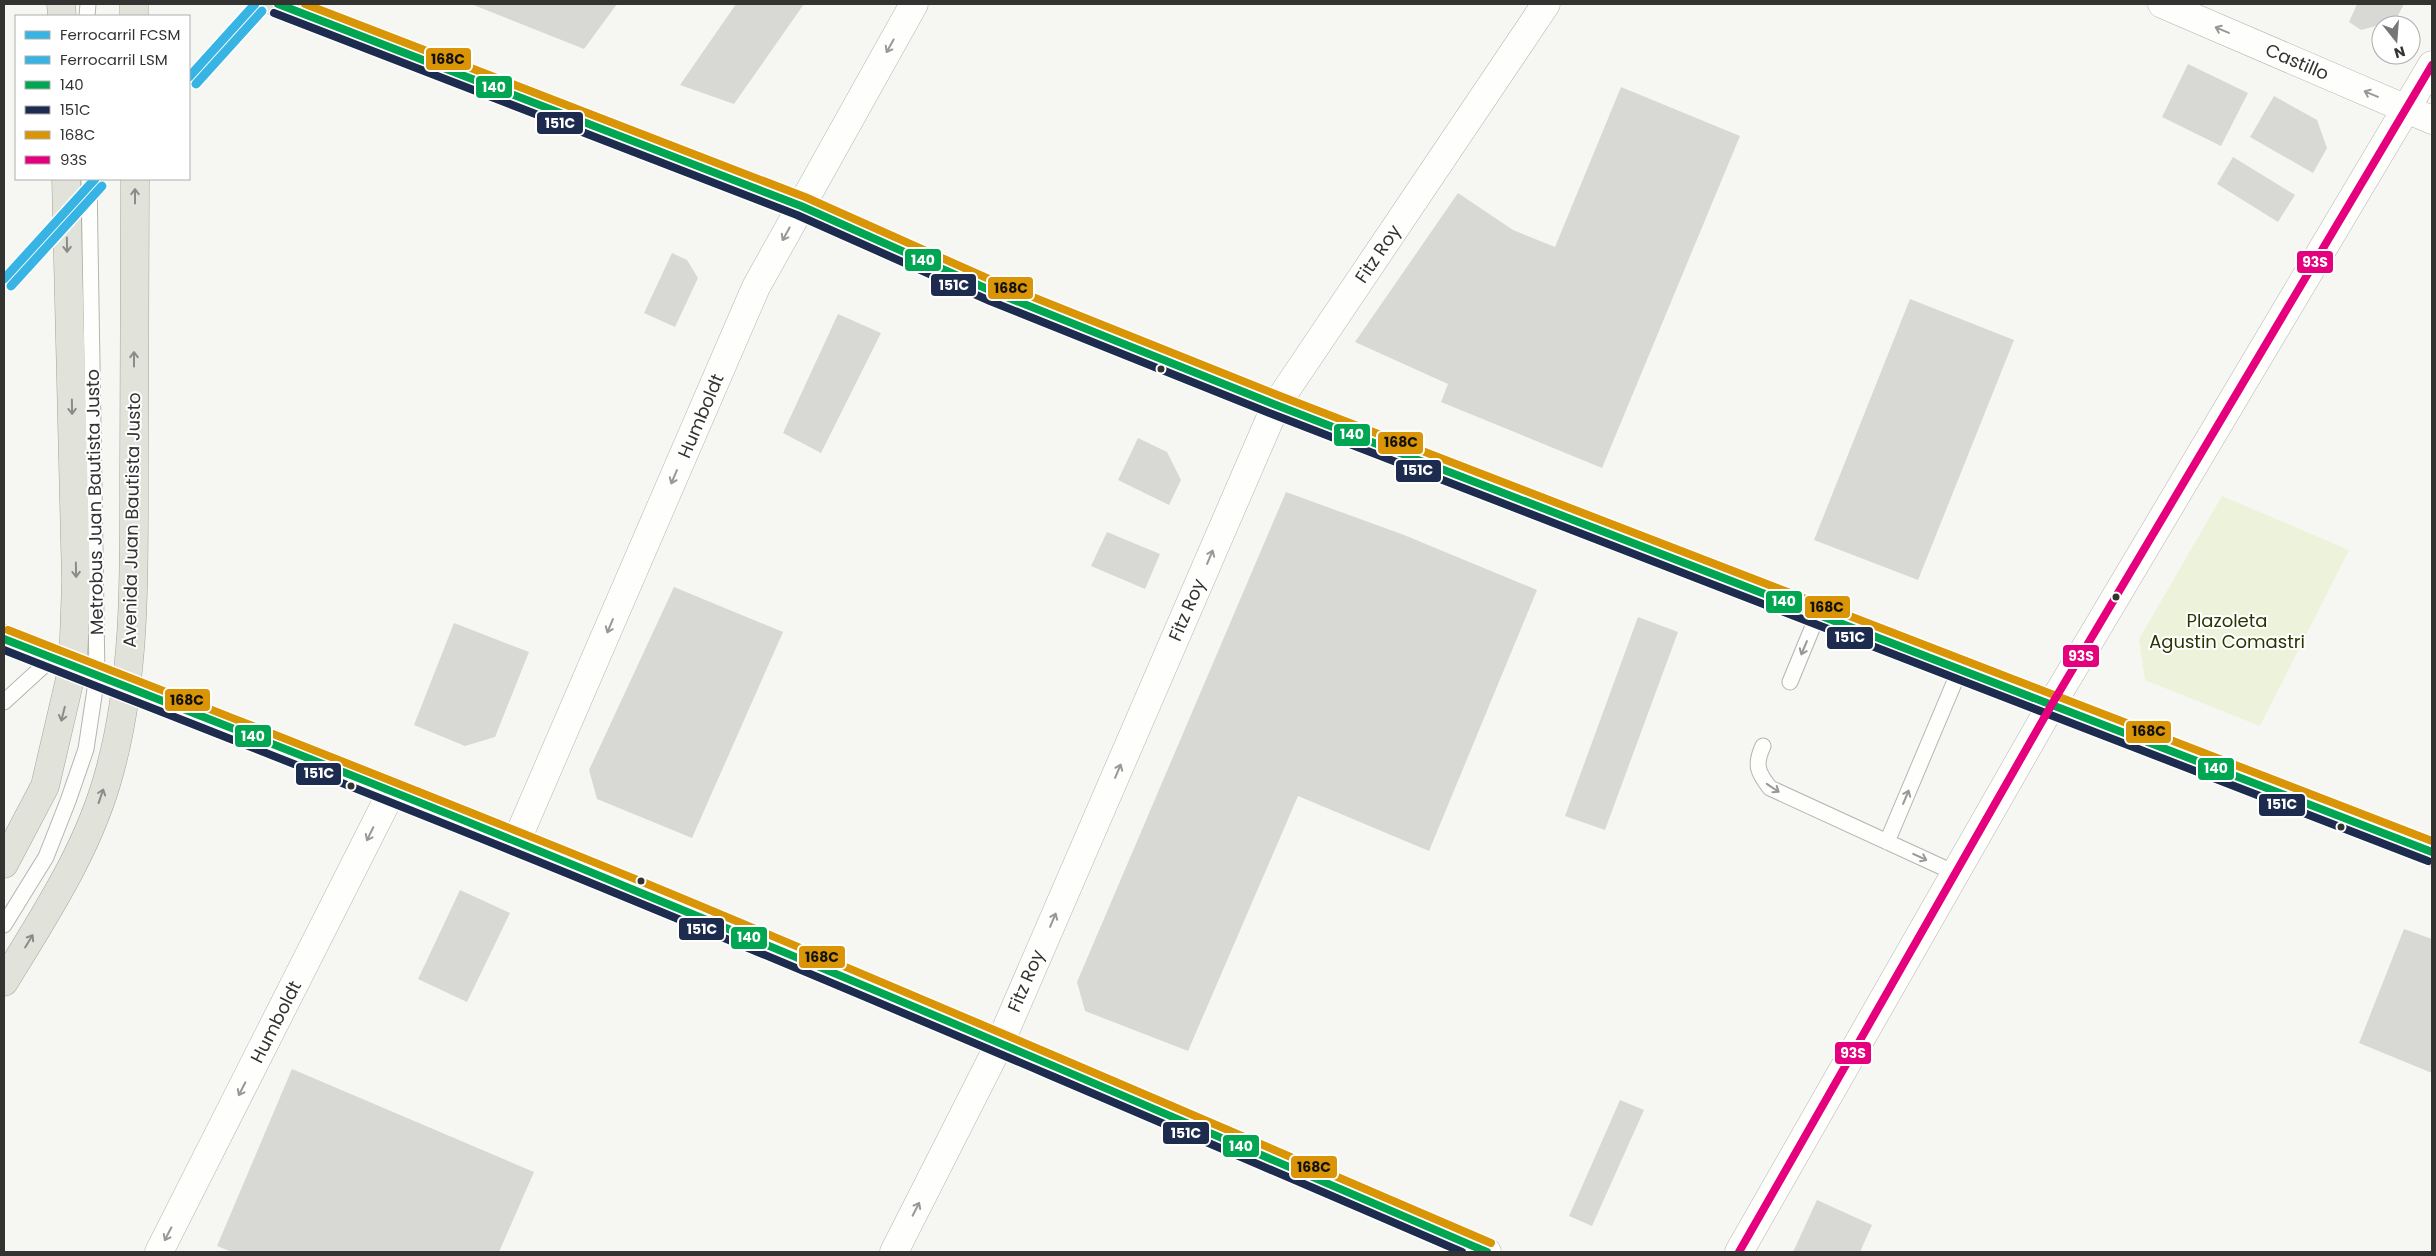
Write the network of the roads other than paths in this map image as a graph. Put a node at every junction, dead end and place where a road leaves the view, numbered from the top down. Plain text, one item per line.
1 (278, 4) edge
2 (914, 4) edge
3 (1546, 4) edge
4 (2162, 4) edge
5 (2432, 65) edge
6 (2407, 109) junction
7 (2432, 120) edge
8 (66, 180) edge
9 (88, 180) edge
10 (135, 180) edge
11 (801, 206) junction
12 (1276, 405) junction
13 (1818, 614) junction
14 (4, 639) edge
15 (74, 667) junction
16 (1960, 669) junction
17 (1790, 682) dead end
18 (127, 687) junction
19 (4, 702) edge
20 (2052, 704) junction
21 (1763, 746) dead end
22 (392, 791) junction
23 (516, 842) junction
24 (1887, 842) junction
25 (2432, 852) edge
26 (4, 864) edge
27 (1955, 873) junction
28 (4, 925) edge
29 (4, 982) edge
30 (1000, 1043) junction
31 (158, 1252) edge
32 (894, 1252) edge
33 (1487, 1252) edge
34 (1739, 1252) edge

1 - 11 main road
2 -> 11 street, Humboldt
3 - 12 street, Fitz Roy
6 -> 4 street, Castillo
5 - 6 street
6 - 7 street, Castillo
6 - 20 street
8 -> 15 main road
9 - 15 lane, Metrobus Juan Bautista Justo
18 -> 10 main road, Avenida Juan Bautista Justo
11 - 12 main road
11 -> 23 street, Humboldt
12 - 13 main road
30 -> 12 street, Fitz Roy
13 - 16 main road
13 -> 17 lane
14 - 15 street
15 - 18 street
15 - 19 lane
15 -> 26 main road
15 - 28 lane, Metrobus Juan Bautista Justo
16 - 20 main road
24 -> 16 lane
18 - 22 street
29 -> 18 main road, Avenida Juan Bautista Justo
20 - 25 main road
20 - 27 street
21 -> 24 lane
22 - 23 street
22 -> 31 street, Humboldt
23 - 30 street
24 -> 27 lane
27 - 34 street
32 -> 30 street, Fitz Roy
30 - 33 street

